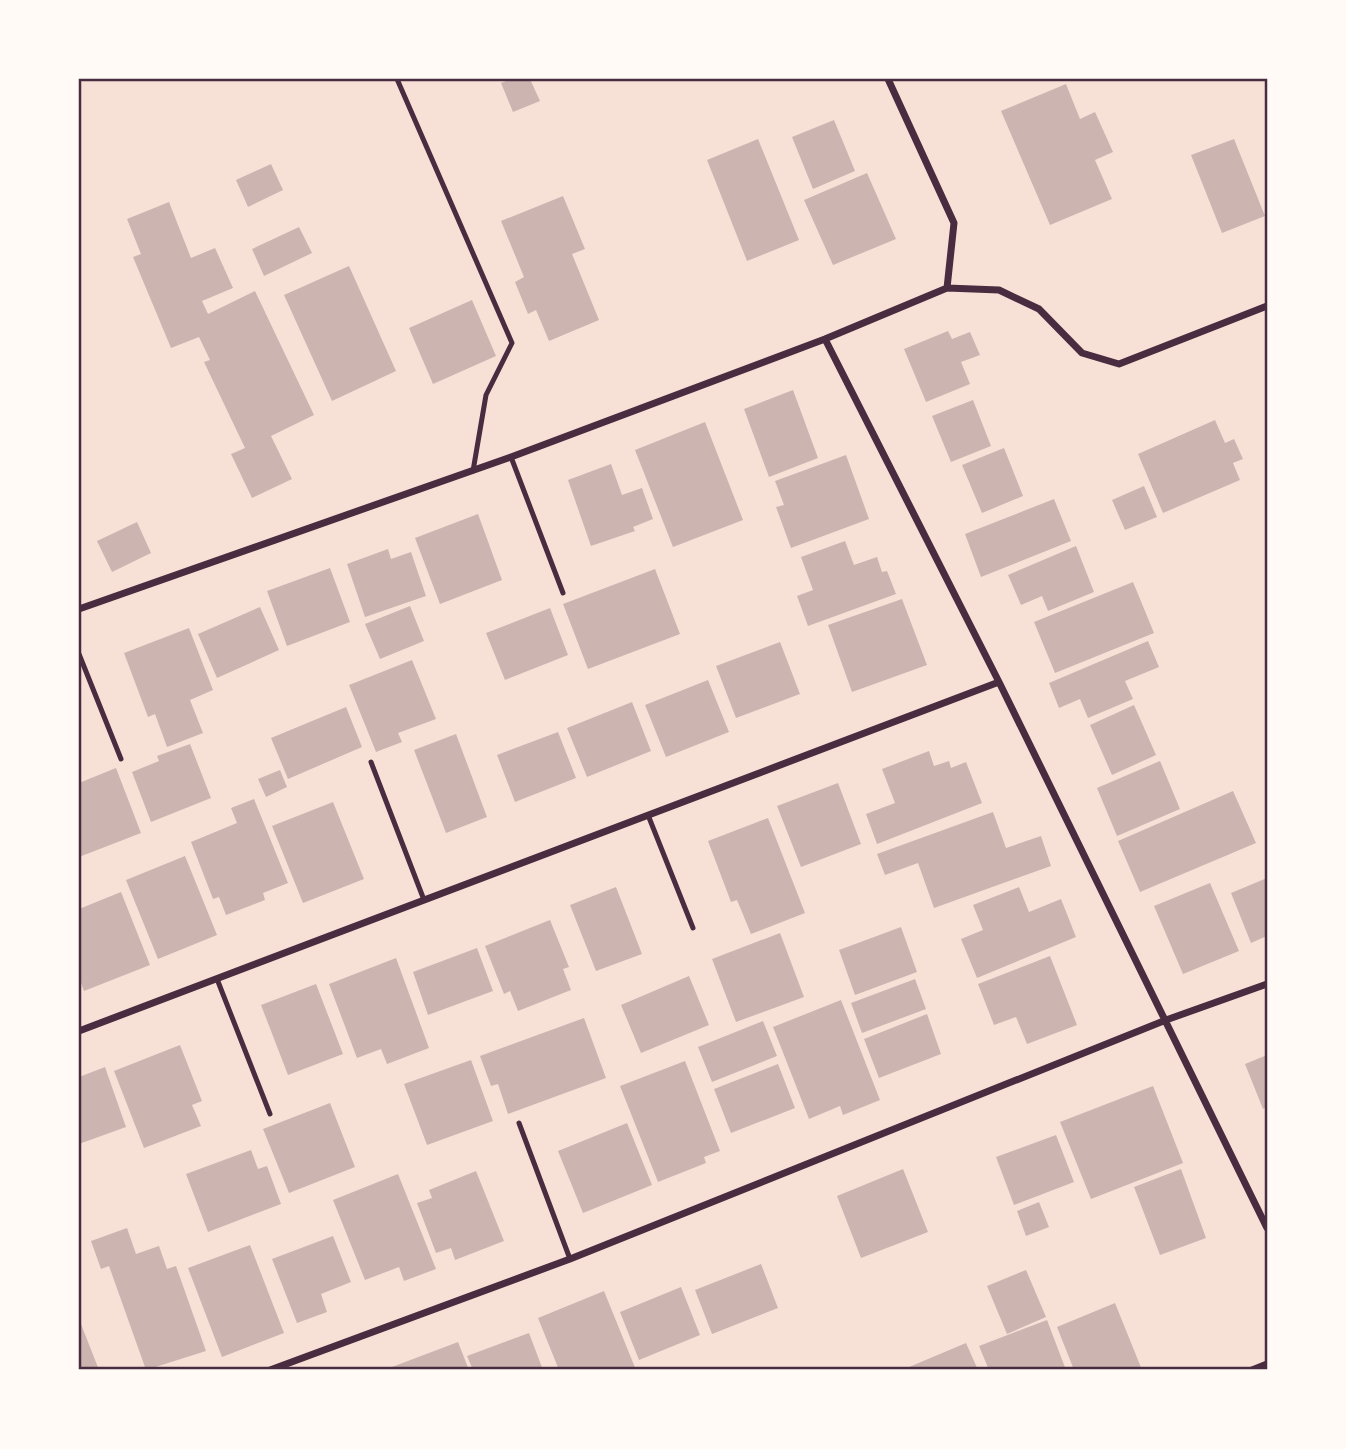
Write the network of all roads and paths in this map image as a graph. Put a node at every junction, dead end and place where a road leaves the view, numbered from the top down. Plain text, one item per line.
1 (397, 79) edge
2 (888, 79) edge
3 (947, 288) junction
4 (1267, 306) edge
5 (825, 340) junction
6 (511, 457) junction
7 (473, 471) junction
8 (564, 593) dead end
9 (79, 608) edge
10 (79, 654) edge
11 (999, 682) junction
12 (121, 759) dead end
13 (371, 762) dead end
14 (648, 815) junction
15 (424, 901) junction
16 (693, 928) dead end
17 (217, 979) junction
18 (1267, 984) edge
19 (1166, 1020) junction
20 (79, 1031) edge
21 (270, 1114) dead end
22 (519, 1123) dead end
23 (1267, 1228) edge
24 (570, 1259) junction
25 (1267, 1364) edge
26 (270, 1370) edge
27 (1252, 1370) edge

1 - 7 lane
2 - 3 street
3 - 4 street
3 - 5 street
5 - 6 street
5 - 11 street
6 - 7 street
6 - 8 lane
7 - 9 street
10 - 12 lane
11 - 14 street
11 - 19 street
13 - 15 lane
14 - 15 street
14 - 16 lane
15 - 17 street
17 - 20 street
17 - 21 lane
18 - 19 street
19 - 23 street
19 - 24 street
22 - 24 lane
24 - 26 street
25 - 27 street

